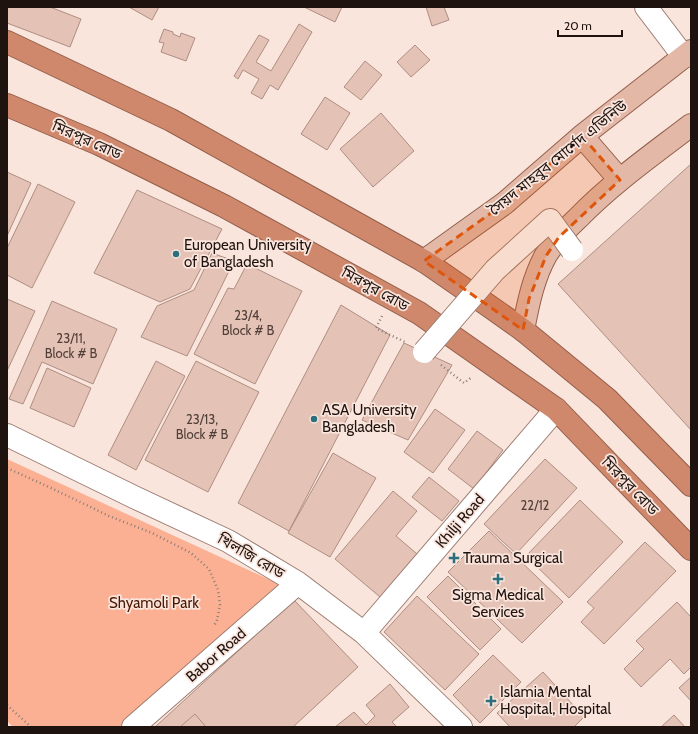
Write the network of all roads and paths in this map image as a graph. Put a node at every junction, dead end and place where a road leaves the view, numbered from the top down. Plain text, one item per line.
1 (646, 7) edge
2 (7, 42) edge
3 (687, 54) edge
4 (7, 105) edge
5 (691, 125) edge
6 (582, 136) junction
7 (620, 180) junction
8 (572, 250) dead end
9 (424, 261) junction
10 (390, 298) junction
11 (523, 330) junction
12 (424, 352) junction
13 (489, 362) junction
14 (556, 409) junction
15 (10, 442) edge
16 (7, 468) edge
17 (691, 485) edge
18 (691, 549) edge
19 (298, 583) junction
20 (213, 627) dead end
21 (364, 632) junction
22 (7, 705) edge
23 (31, 727) edge
24 (133, 727) edge
25 (461, 727) edge

1 - 3 street
2 - 9 highway
3 - 6 main road, সৈয়দ মাহবুব মোর্শেদ এভিনিউ
4 - 10 highway, মিরপুর রোড
5 - 7 main road
6 - 7 main road
6 - 9 main road, সৈয়দ মাহবুব মোর্শেদ এভিনিউ
7 - 11 main road
8 - 12 street, bridge
9 - 11 highway
10 - 12 path
10 - 13 highway, মিরপুর রোড
11 - 17 highway
12 - 13 path
13 - 14 highway, মিরপুর রোড
14 - 18 highway, মিরপুর রোড
14 - 21 street, Khilji Road
15 - 19 street, খিলজি রোড
16 - 20 path
19 - 21 street, খিলজি রোড
19 - 24 street, Babor Road
21 - 25 street, খিলজি রোড
22 - 23 path

